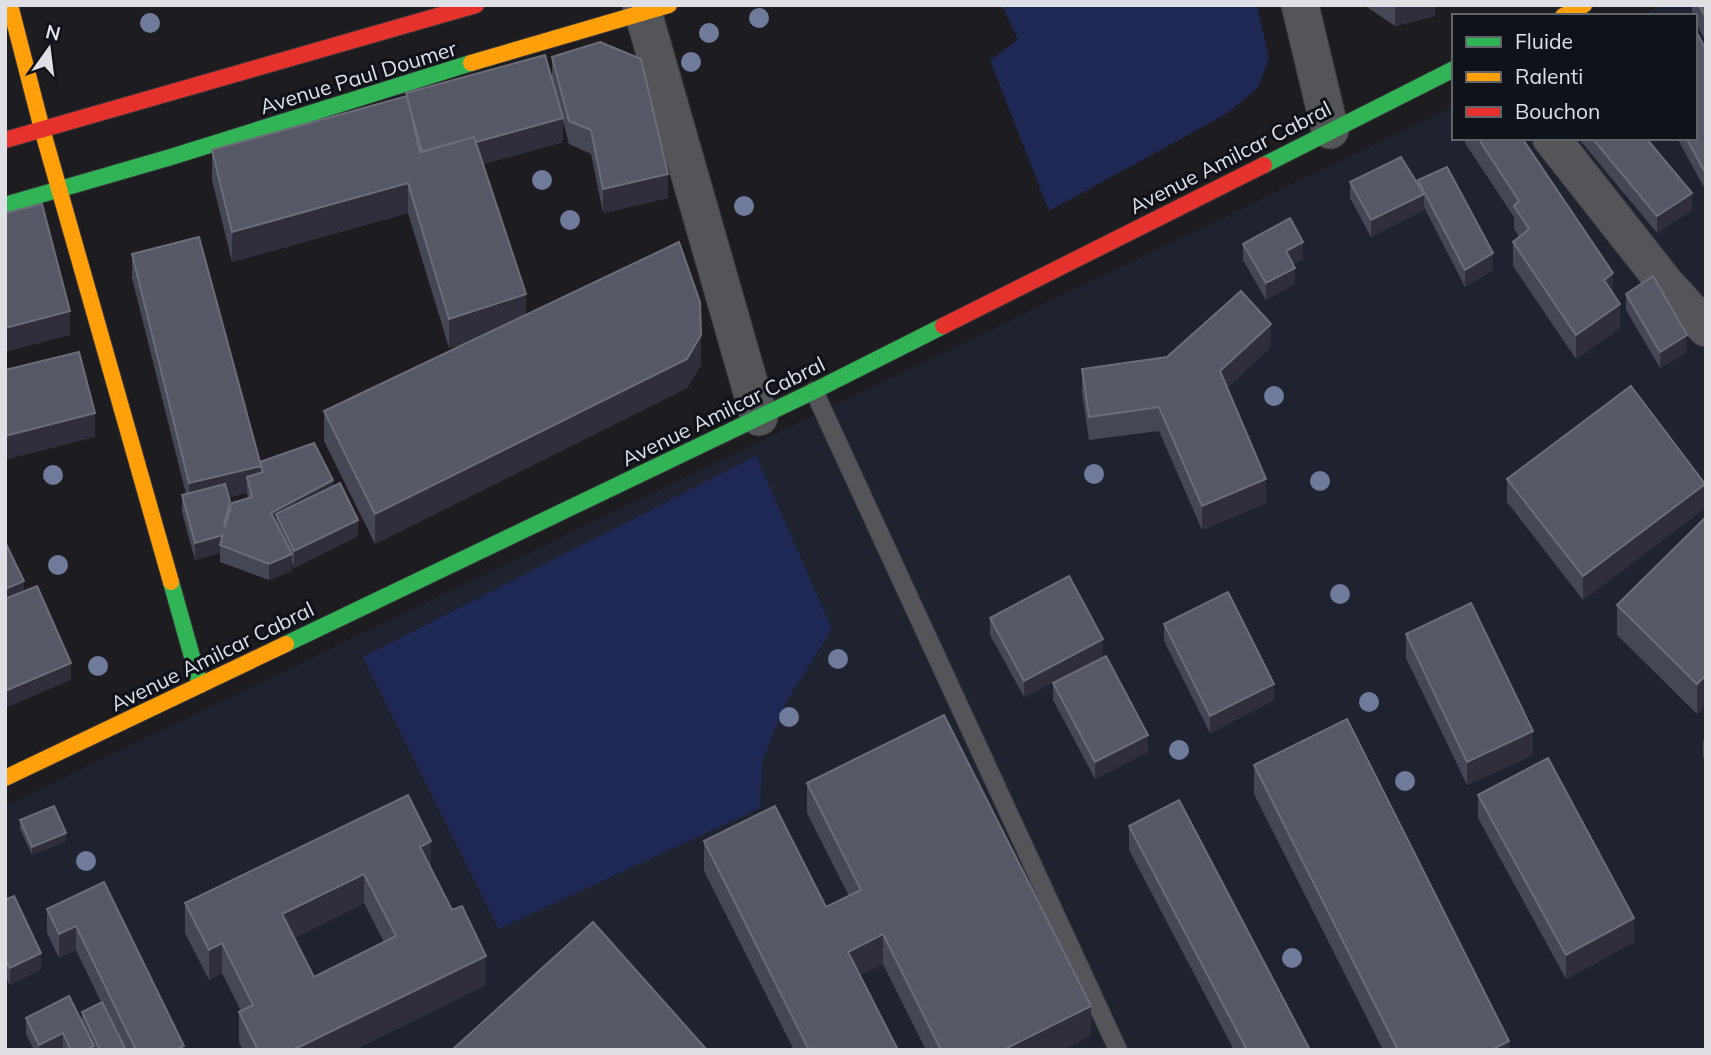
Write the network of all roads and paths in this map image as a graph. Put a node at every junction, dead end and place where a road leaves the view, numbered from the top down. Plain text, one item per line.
1 (10, 5) edge
2 (476, 5) edge
3 (1300, 5) edge
4 (1584, 5) edge
5 (651, 8) edge
6 (1567, 14) edge
7 (1452, 70) edge
8 (42, 129) junction
9 (1330, 130) junction
10 (5, 140) edge
11 (1553, 140) edge
12 (60, 190) junction
13 (5, 205) edge
14 (1706, 328) edge
15 (814, 391) junction
16 (759, 417) junction
17 (200, 685) junction
18 (5, 778) edge
19 (1118, 1050) edge

1 - 8 main road
2 - 8 main road, Avenue Paul Doumer
3 - 9 street
4 - 6 main road
5 - 12 main road, Avenue Paul Doumer
5 - 16 street
7 - 9 main road, Avenue Amilcar Cabral
8 - 10 main road, Avenue Paul Doumer
8 - 12 main road
9 - 15 main road, Avenue Amilcar Cabral
11 - 14 street
12 - 13 main road, Avenue Paul Doumer
12 - 17 main road
15 - 16 main road, Avenue Amilcar Cabral
15 - 19 lane
16 - 17 main road, Avenue Amilcar Cabral
17 - 18 main road, Avenue Amilcar Cabral

